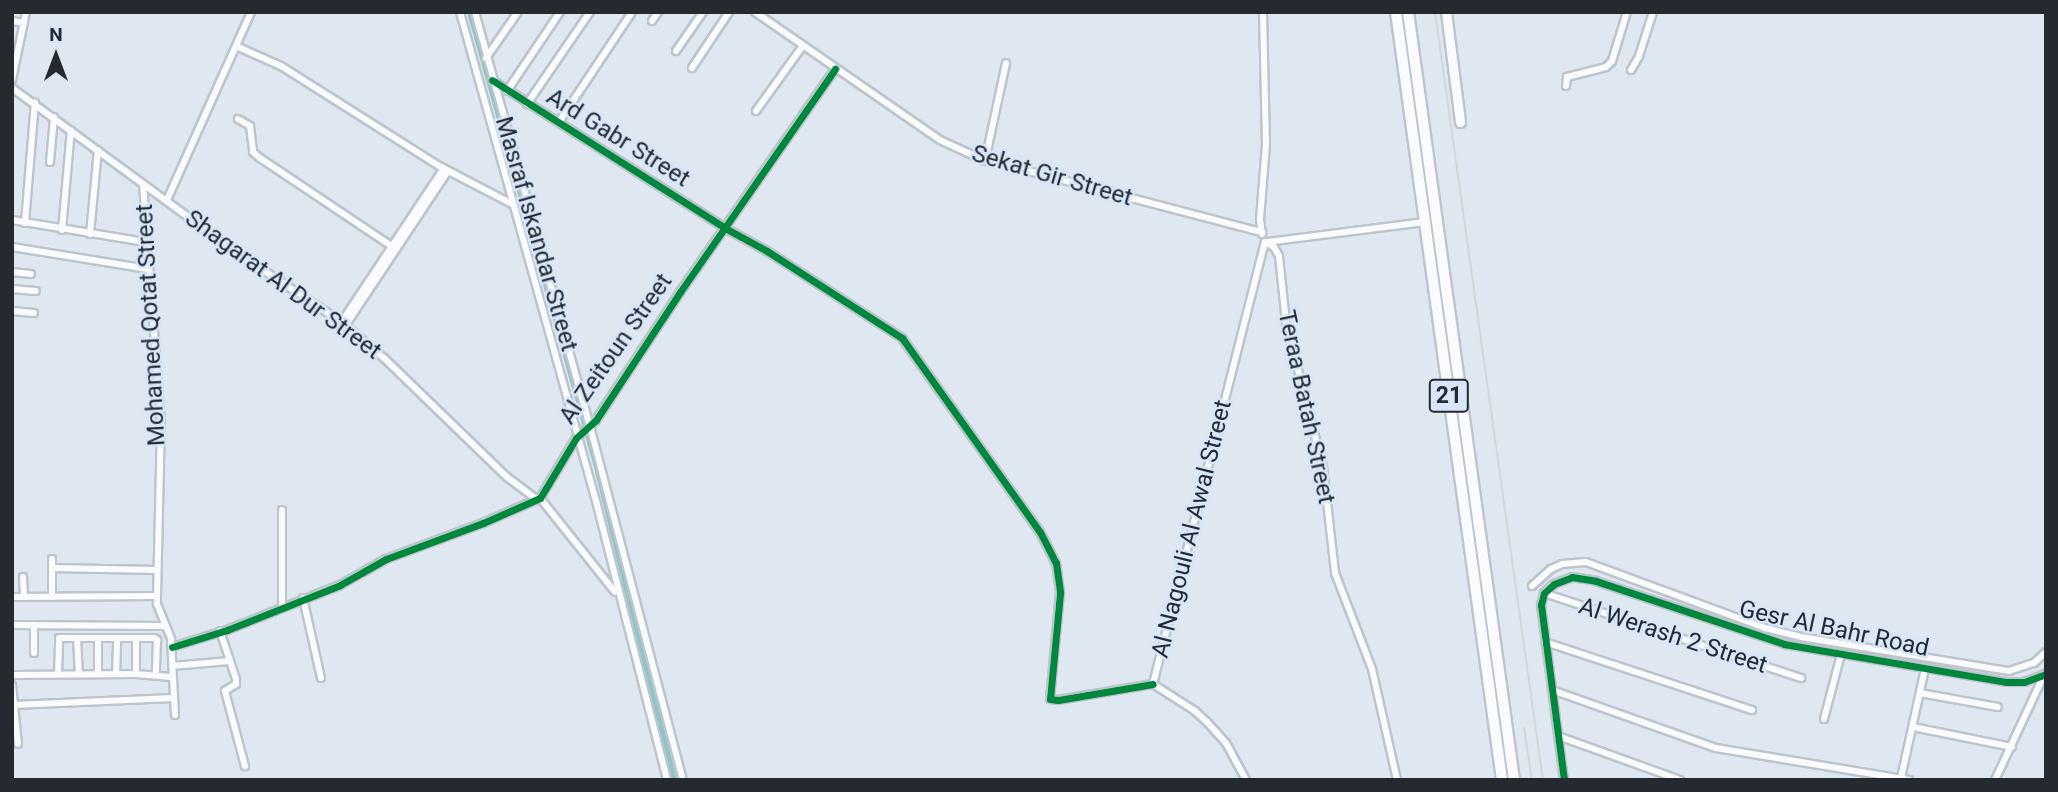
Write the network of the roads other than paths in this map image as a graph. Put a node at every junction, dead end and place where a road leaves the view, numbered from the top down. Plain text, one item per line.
1 (26, 12) edge
2 (251, 12) edge
3 (460, 12) edge
4 (475, 12) edge
5 (518, 12) edge
6 (560, 12) edge
7 (590, 12) edge
8 (632, 12) edge
9 (658, 12) edge
10 (703, 12) edge
11 (729, 12) edge
12 (755, 12) edge
13 (1263, 12) edge
14 (1396, 12) edge
15 (1408, 12) edge
16 (1446, 12) edge
17 (1627, 12) edge
18 (1653, 12) edge
19 (12, 21) edge
20 (652, 21) dead end
21 (24, 23) junction
22 (236, 46) junction
23 (802, 47) junction
24 (676, 51) dead end
25 (15, 57) edge
26 (486, 58) junction
27 (1006, 64) dead end
28 (692, 68) dead end
29 (835, 69) junction
30 (1631, 70) dead end
31 (12, 80) edge
32 (492, 80) junction
33 (1566, 86) dead end
34 (12, 88) edge
35 (507, 91) junction
36 (35, 102) junction
37 (527, 104) junction
38 (757, 111) dead end
39 (54, 117) junction
40 (238, 119) dead end
41 (559, 122) junction
42 (1460, 122) dead end
43 (71, 130) junction
44 (98, 150) junction
45 (985, 161) junction
46 (50, 162) dead end
47 (446, 169) junction
48 (143, 184) junction
49 (167, 200) junction
50 (514, 205) junction
51 (12, 220) edge
52 (1426, 222) junction
53 (25, 223) junction
54 (725, 228) junction
55 (62, 230) junction
56 (1262, 232) junction
57 (90, 234) junction
58 (145, 242) junction
59 (1265, 242) junction
60 (12, 247) edge
61 (394, 248) junction
62 (148, 269) junction
63 (12, 272) edge
64 (31, 274) dead end
65 (12, 289) edge
66 (36, 291) dead end
67 (12, 311) edge
68 (34, 313) dead end
69 (343, 325) junction
70 (590, 426) junction
71 (578, 436) junction
72 (539, 499) junction
73 (282, 510) dead end
74 (52, 559) dead end
75 (52, 568) junction
76 (155, 570) junction
77 (23, 577) dead end
78 (1532, 586) dead end
79 (1544, 595) junction
80 (156, 596) junction
81 (12, 597) edge
82 (24, 597) junction
83 (52, 597) junction
84 (303, 598) junction
85 (619, 599) junction
86 (282, 607) junction
87 (12, 625) edge
88 (34, 625) junction
89 (165, 626) junction
90 (220, 631) junction
91 (77, 638) junction
92 (98, 638) junction
93 (117, 638) junction
94 (136, 638) junction
95 (1545, 642) junction
96 (172, 647) junction
97 (2046, 652) edge
98 (34, 653) dead end
99 (1841, 654) junction
100 (230, 661) junction
101 (172, 666) junction
102 (1925, 669) junction
103 (58, 674) junction
104 (79, 674) junction
105 (98, 674) junction
106 (116, 674) junction
107 (136, 674) junction
108 (2045, 674) edge
109 (12, 675) edge
110 (156, 675) junction
111 (171, 677) junction
112 (321, 678) dead end
113 (1801, 678) dead end
114 (1153, 684) junction
115 (12, 685) edge
116 (1552, 690) junction
117 (1920, 693) junction
118 (173, 698) junction
119 (13, 700) edge
120 (1998, 708) dead end
121 (1752, 710) dead end
122 (175, 715) dead end
123 (1824, 719) dead end
124 (1913, 727) junction
125 (14, 731) edge
126 (1558, 736) junction
127 (18, 744) dead end
128 (2011, 747) junction
129 (245, 765) dead end
130 (1862, 772) junction
131 (1905, 779) edge
132 (667, 780) edge
133 (683, 780) edge
134 (1246, 780) edge
135 (1396, 780) edge
136 (1502, 780) edge
137 (1514, 780) edge
138 (1564, 780) edge
139 (1680, 780) edge
140 (1864, 780) edge
141 (1995, 780) edge

1 - 21 street
2 - 22 street
3 - 50 street, Masraf Iskandar Street
4 - 26 street, Masraf Iskandar Street
5 - 26 street
6 - 35 street
7 - 37 street
8 - 41 street
9 - 20 street
10 - 24 street
11 - 28 street
12 - 23 street, Sekat Gir Street
13 - 56 street, Teraa Batah Street
14 - 52 highway, 21
15 - 137 highway, 21
16 - 42 main road
17 - 33 street
18 - 30 street
19 - 21 street
21 - 25 street
22 - 47 street
22 - 49 street
23 - 29 street, Sekat Gir Street
23 - 38 street
25 - 31 street
26 - 32 street, Masraf Iskandar Street
27 - 45 street
29 - 45 street, Sekat Gir Street
29 - 54 street, Al Zeitoun Street
32 - 35 street, Ard Gabr Street
32 - 70 street, Masraf Iskandar Street
34 - 36 street, Shagarat Al Dur Street
35 - 37 street, Ard Gabr Street
36 - 39 street, Shagarat Al Dur Street
36 - 53 street
37 - 41 street, Ard Gabr Street
39 - 43 street, Shagarat Al Dur Street
39 - 46 street
40 - 61 street
41 - 54 street, Ard Gabr Street
43 - 44 street, Shagarat Al Dur Street
43 - 55 street
44 - 48 street, Shagarat Al Dur Street
44 - 57 street
45 - 56 street, Sekat Gir Street
47 - 50 street
47 - 61 street
48 - 49 street, Shagarat Al Dur Street
48 - 58 street, Mohamed Qotat Street
49 - 69 street, Shagarat Al Dur Street
50 - 71 street, Masraf Iskandar Street
51 - 53 street
52 - 59 street
52 - 136 highway, 21
53 - 55 street
54 - 70 street, Al Zeitoun Street
54 - 114 street, Ard Gabr Street
55 - 57 street
56 - 59 street, Teraa Batah Street
57 - 58 street
58 - 62 street, Mohamed Qotat Street
59 - 114 street, Al Nagouli Al Awal Street
59 - 135 street, Teraa Batah Street
60 - 62 street
61 - 69 street
62 - 76 street, Mohamed Qotat Street
63 - 64 street
65 - 66 street
67 - 68 street
69 - 72 street, Shagarat Al Dur Street
70 - 71 street, Al Zeitoun Street
70 - 133 street, Masraf Iskandar Street
71 - 72 street, Al Zeitoun Street
71 - 85 street, Masraf Iskandar Street
72 - 84 street
72 - 85 street, Shagarat Al Dur Street
73 - 86 street
74 - 75 street
75 - 76 street
75 - 83 street
76 - 80 street, Mohamed Qotat Street
77 - 82 street
78 - 97 street, Gesr Al Bahr Road
79 - 95 street
79 - 99 street, Gesr Al Bahr Road
79 - 113 street, Al Werash 2 Street
80 - 83 street
80 - 89 street, Mohamed Qotat Street
81 - 82 street
82 - 83 street
84 - 86 street
84 - 112 street
85 - 132 street, Masraf Iskandar Street
86 - 90 street
87 - 88 street
88 - 89 street
88 - 98 street
89 - 96 street, Mohamed Qotat Street
90 - 96 street
90 - 100 street
91 - 92 street
91 - 103 street
91 - 104 street
92 - 93 street
92 - 105 street
93 - 94 street
93 - 106 street
94 - 107 street
94 - 110 street
95 - 116 street
95 - 121 street
96 - 101 street, Mohamed Qotat Street
99 - 102 street, Gesr Al Bahr Road
99 - 123 street
100 - 101 street
100 - 129 street
101 - 111 street, Mohamed Qotat Street
102 - 108 street, Gesr Al Bahr Road
102 - 117 street
103 - 104 street
103 - 109 street
104 - 105 street
105 - 106 street
106 - 107 street
107 - 110 street
108 - 128 street
110 - 111 street
111 - 118 street, Mohamed Qotat Street
114 - 134 street, Al Nagouli Al Awal Street
115 - 119 street
116 - 126 street
116 - 130 street
117 - 120 street
117 - 124 street
118 - 119 street
118 - 122 street, Mohamed Qotat Street
119 - 125 street
124 - 128 street
124 - 131 street
125 - 127 street
126 - 138 street
126 - 139 street
128 - 141 street
130 - 131 street
130 - 140 street

